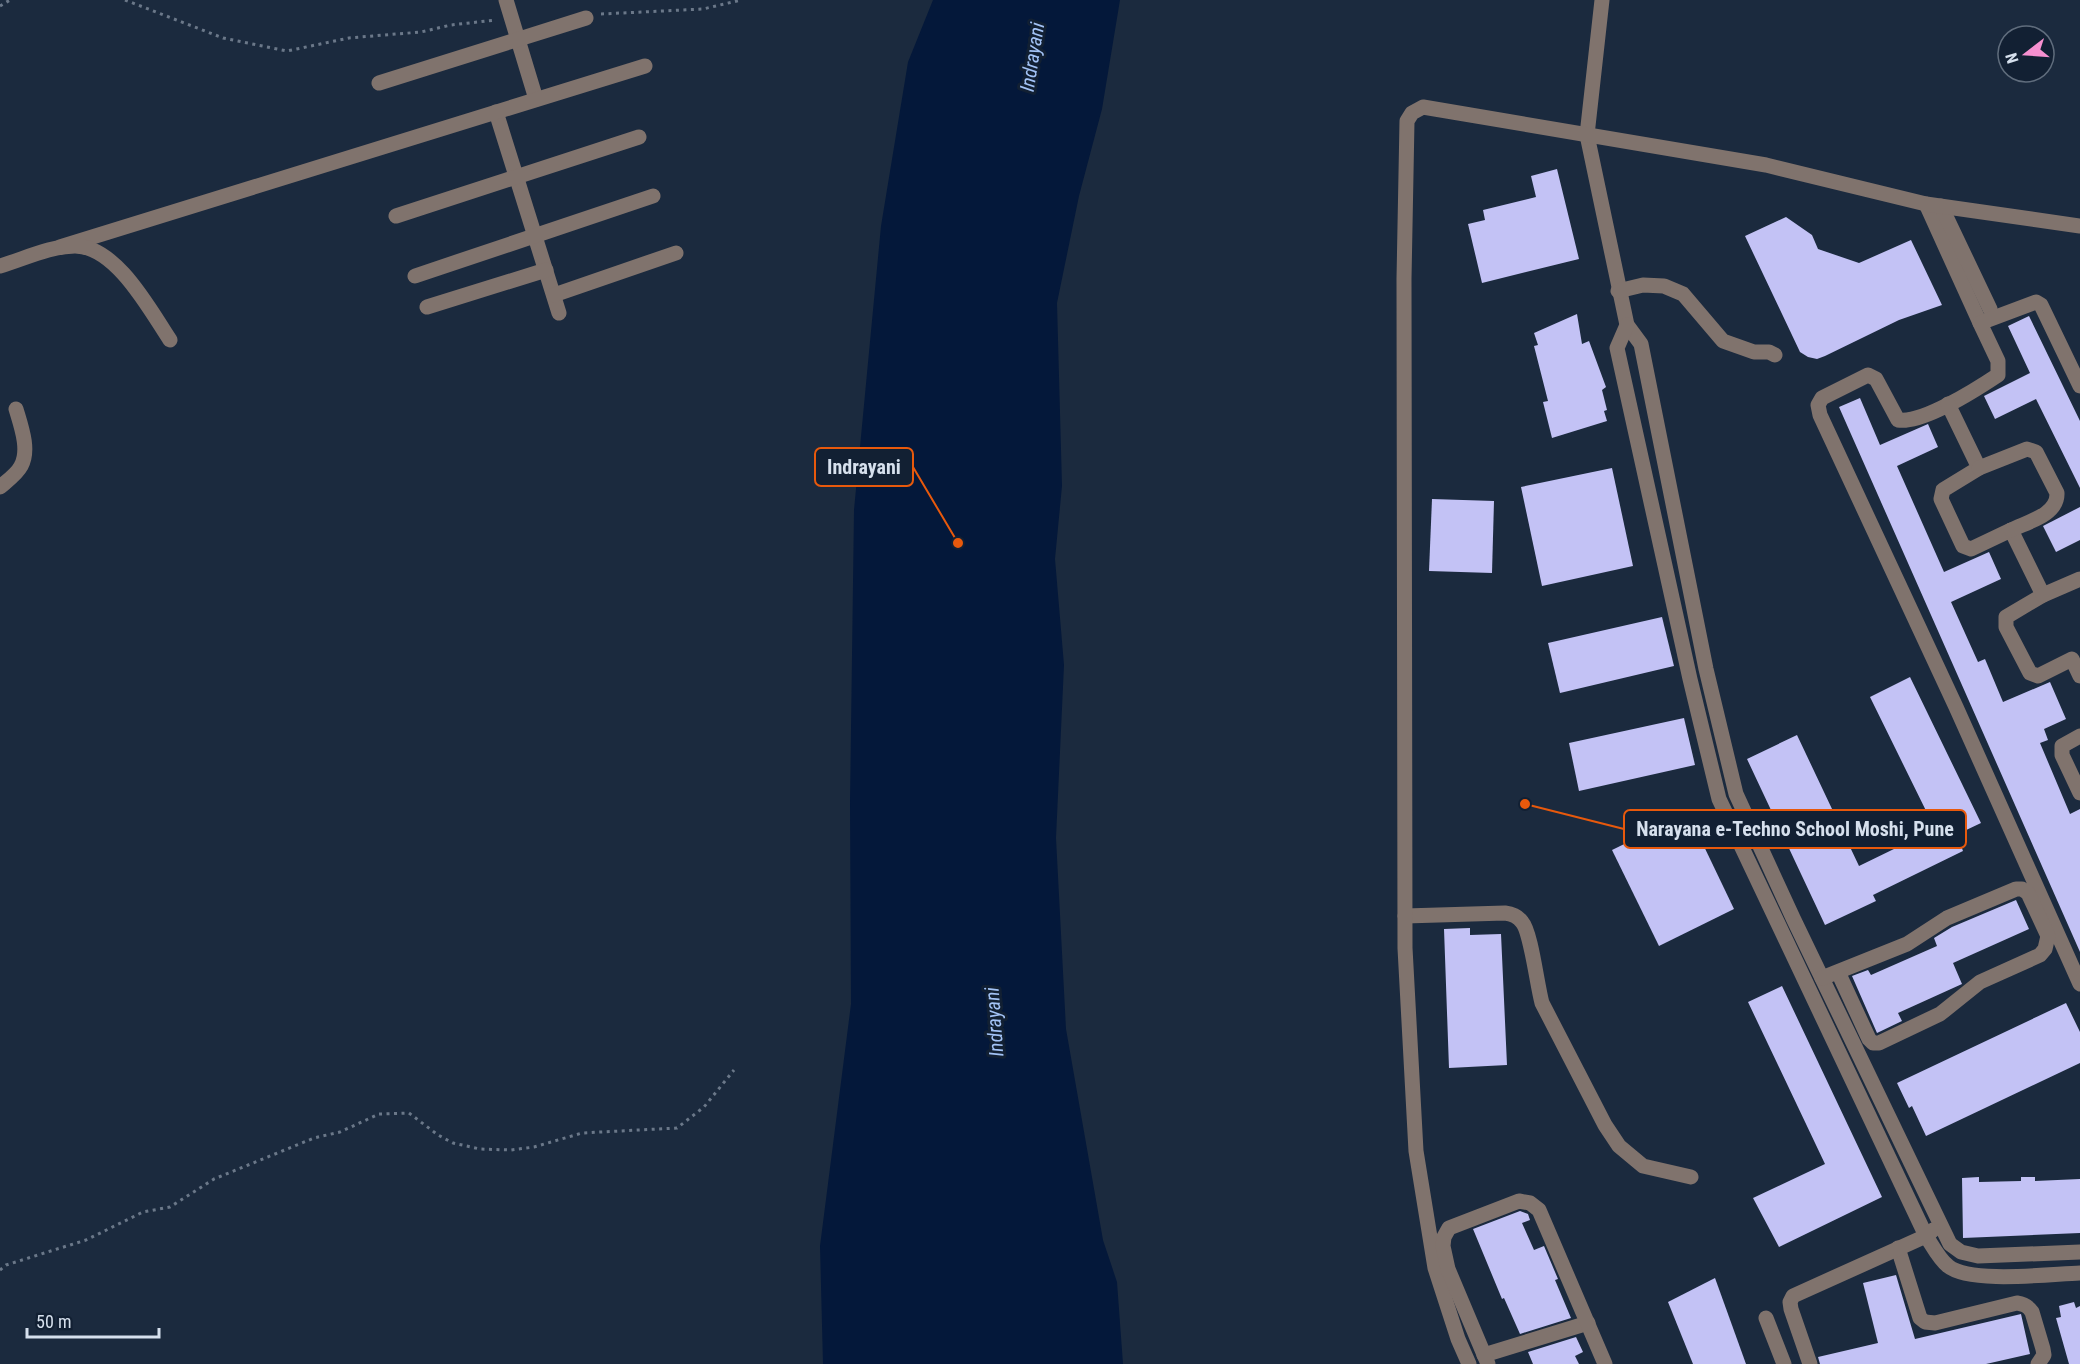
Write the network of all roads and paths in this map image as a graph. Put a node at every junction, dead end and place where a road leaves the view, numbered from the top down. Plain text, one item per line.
1 (10, 0) edge
2 (125, 0) edge
3 (506, 0) edge
4 (741, 0) edge
5 (1602, 0) edge
6 (0, 6) edge
7 (592, 16) joint
8 (512, 19) junction
9 (518, 39) junction
10 (645, 66) dead end
11 (379, 83) dead end
12 (536, 99) junction
13 (496, 112) junction
14 (1587, 135) junction
15 (639, 137) dead end
16 (517, 177) junction
17 (653, 196) dead end
18 (1934, 205) junction
19 (396, 216) dead end
20 (2080, 226) edge
21 (535, 236) junction
22 (60, 247) junction
23 (676, 253) dead end
24 (0, 266) edge
25 (546, 270) junction
26 (415, 276) dead end
27 (1618, 291) junction
28 (554, 295) junction
29 (427, 308) dead end
30 (1990, 309) dead end
31 (559, 313) dead end
32 (1980, 322) junction
33 (1627, 325) junction
34 (170, 340) dead end
35 (1775, 355) dead end
36 (2080, 386) edge
37 (1948, 404) junction
38 (16, 409) dead end
39 (1664, 457) junction
40 (1642, 461) junction
41 (1979, 468) junction
42 (0, 487) edge
43 (2011, 530) junction
44 (2080, 579) edge
45 (2043, 596) junction
46 (2076, 657) edge
47 (2080, 676) edge
48 (2080, 736) edge
49 (1724, 744) junction
50 (1706, 747) junction
51 (2080, 793) edge
52 (1405, 916) junction
53 (1793, 918) junction
54 (1779, 927) junction
55 (1838, 972) junction
56 (1822, 978) junction
57 (2080, 984) edge
58 (734, 1070) dead end
59 (1691, 1177) dead end
60 (1940, 1224) junction
61 (1926, 1236) junction
62 (1898, 1248) junction
63 (2080, 1252) edge
64 (0, 1270) edge
65 (2080, 1273) edge
66 (1766, 1318) dead end
67 (1588, 1323) junction
68 (1486, 1360) edge
69 (1469, 1364) edge
70 (1605, 1364) edge
71 (1784, 1364) edge
72 (1810, 1364) edge
73 (2038, 1364) edge

1 - 6 path
2 - 8 path
3 - 8 street
4 - 7 path
5 - 14 street
7 - 9 street
8 - 9 street
9 - 11 street
9 - 12 street
10 - 12 street
12 - 13 street
13 - 16 street
13 - 22 street
14 - 18 street
14 - 27 street
14 - 52 street
15 - 16 street
16 - 19 street
16 - 21 street
17 - 21 street
18 - 20 street
18 - 30 street
18 - 32 street
21 - 25 street
21 - 26 street
22 - 24 street
22 - 34 street
23 - 28 street
25 - 28 street
25 - 29 street
27 - 33 street
27 - 35 street
28 - 31 street
32 - 36 street
32 - 37 street
33 - 39 street
33 - 40 street
37 - 41 street
37 - 57 street
38 - 42 street
39 - 40 street
39 - 49 street
40 - 50 street
41 - 43 street
41 - 43 street
43 - 45 street
44 - 45 street
45 - 46 street
46 - 47 street
48 - 51 street
49 - 50 street
49 - 53 street
50 - 54 street
52 - 59 street
52 - 69 street
53 - 54 street
53 - 56 street
54 - 61 street
55 - 55 street
55 - 56 street
56 - 60 street
58 - 64 path
60 - 61 street
60 - 63 street
61 - 62 street
61 - 65 street
62 - 72 street
62 - 73 street
66 - 71 street
67 - 68 street
67 - 68 street
67 - 70 street

